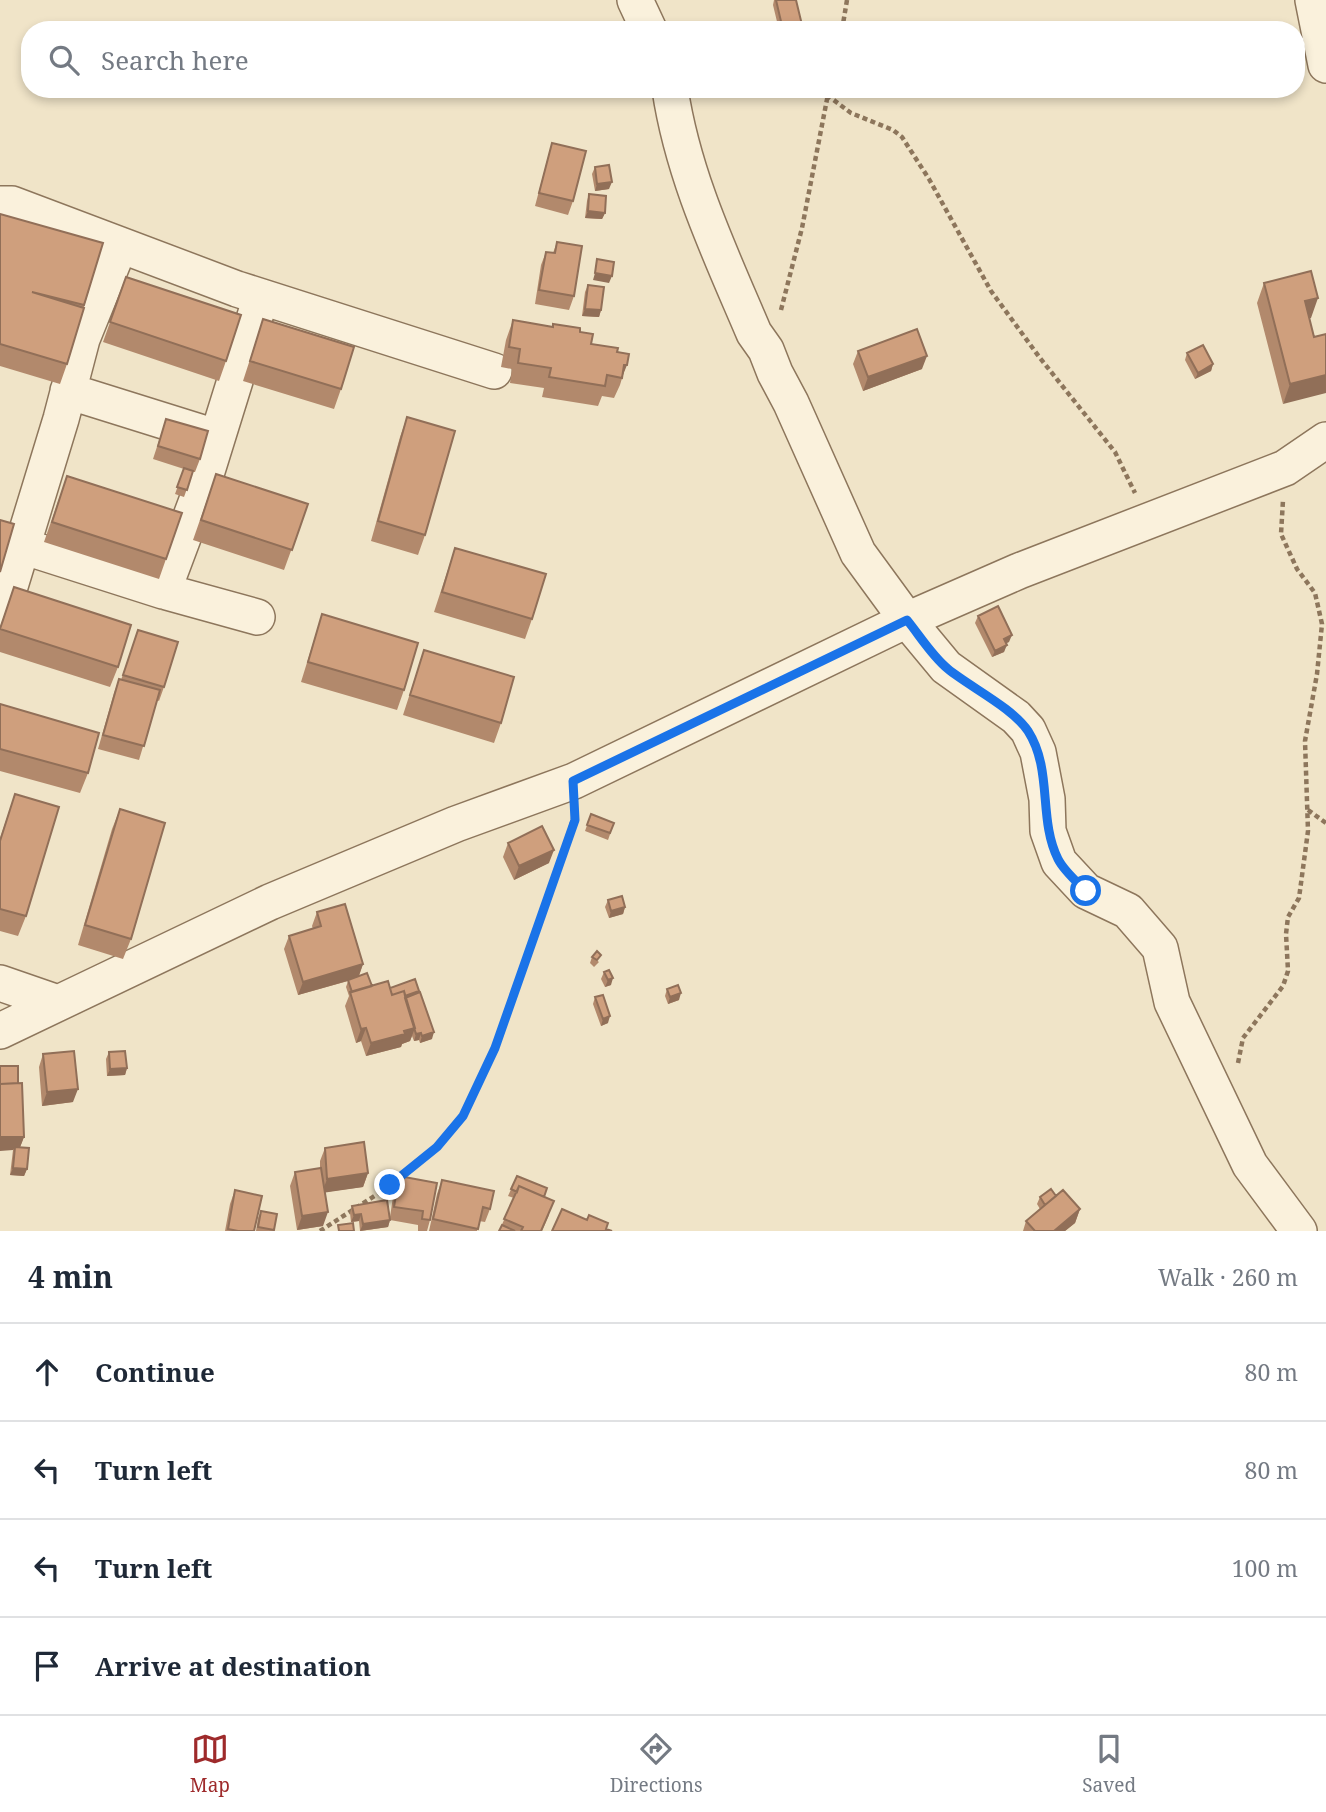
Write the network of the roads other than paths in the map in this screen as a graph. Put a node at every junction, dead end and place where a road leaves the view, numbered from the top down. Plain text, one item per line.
1 (635, 0) edge
2 (1313, 0) edge
3 (645, 21) edge
4 (1326, 65) edge
5 (671, 98) edge
6 (0, 204) edge
7 (120, 244) junction
8 (261, 297) junction
9 (495, 371) dead end
10 (68, 390) junction
11 (218, 438) junction
12 (1326, 440) edge
13 (22, 546) junction
14 (163, 592) junction
15 (257, 617) dead end
16 (0, 619) edge
17 (907, 620) junction
18 (0, 984) edge
19 (55, 1002) junction
20 (0, 1031) edge
21 (1299, 1231) edge

1 - 3 street
2 - 4 street
5 - 17 street
6 - 7 street
7 - 8 street
7 - 10 street
8 - 9 street
8 - 11 street
10 - 11 street
10 - 13 street
11 - 14 street
12 - 17 street
13 - 14 street
13 - 16 street
14 - 15 street
17 - 19 street
17 - 21 street
18 - 19 street
19 - 20 street

